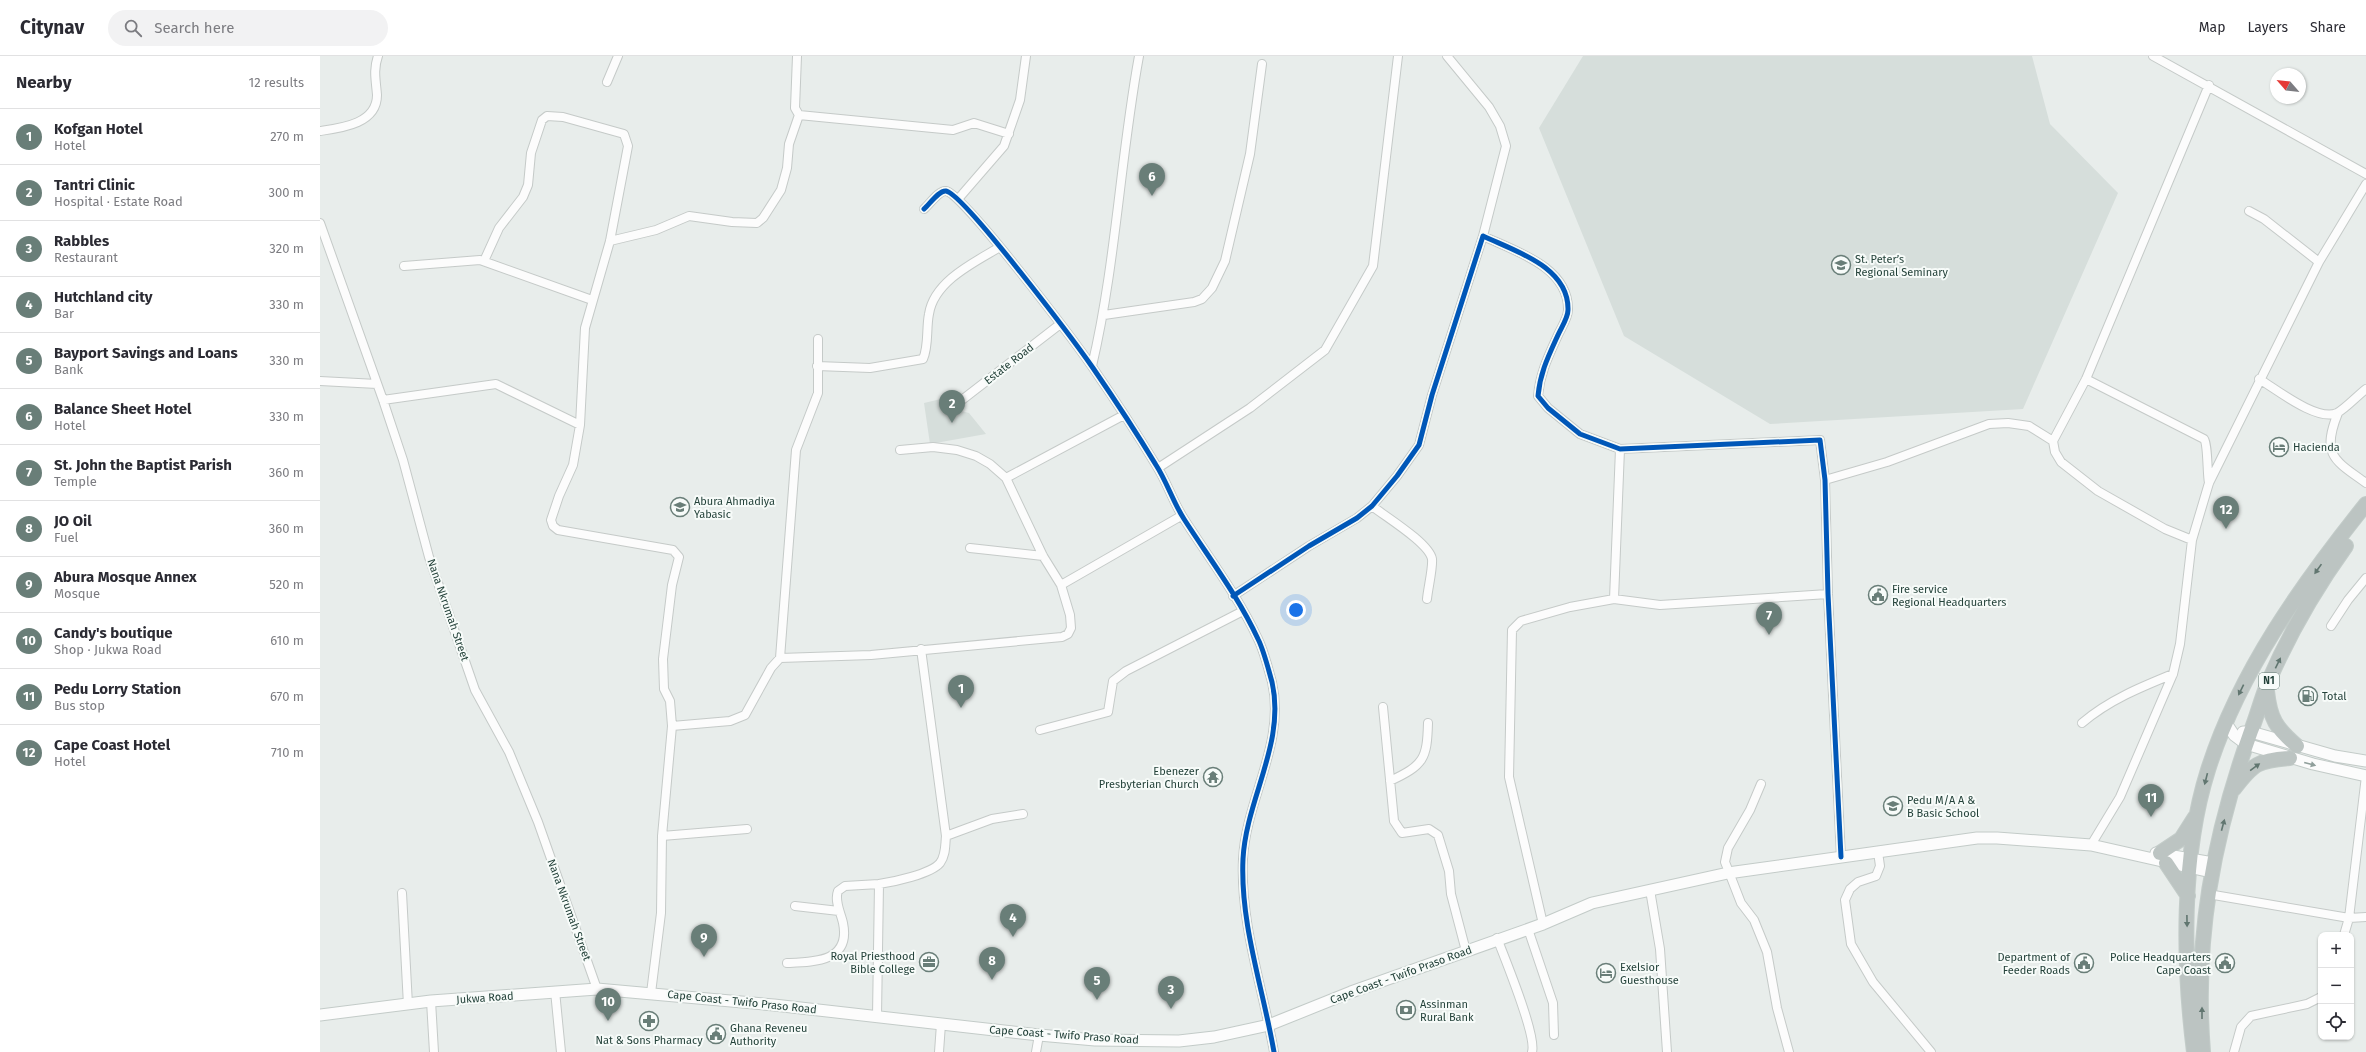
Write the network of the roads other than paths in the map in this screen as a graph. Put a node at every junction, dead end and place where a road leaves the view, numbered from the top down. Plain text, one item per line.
1 (378, 56) edge
2 (618, 56) edge
3 (797, 56) edge
4 (1026, 56) edge
5 (1139, 56) edge
6 (1398, 56) edge
7 (1447, 56) edge
8 (2153, 56) edge
9 (1262, 64) dead end
10 (607, 82) dead end
11 (2209, 86) junction
12 (799, 115) junction
13 (320, 131) edge
14 (1009, 134) junction
15 (2366, 174) edge
16 (2366, 184) edge
17 (959, 198) junction
18 (924, 210) dead end
19 (2249, 211) dead end
20 (320, 223) edge
21 (1483, 236) junction
22 (610, 241) junction
23 (1000, 247) junction
24 (484, 261) junction
25 (2319, 262) junction
26 (404, 266) dead end
27 (592, 300) junction
28 (1104, 315) junction
29 (1059, 325) junction
30 (818, 339) dead end
31 (817, 366) junction
32 (1092, 366) junction
33 (2086, 379) junction
34 (2259, 379) junction
35 (320, 381) edge
36 (377, 384) junction
37 (2366, 389) edge
38 (383, 400) junction
39 (958, 403) dead end
40 (2338, 413) junction
41 (1124, 415) junction
42 (580, 425) junction
43 (2054, 441) junction
44 (1620, 449) junction
45 (900, 450) dead end
46 (1158, 468) junction
47 (1006, 478) junction
48 (1824, 480) junction
49 (2209, 483) junction
50 (2366, 483) edge
51 (2366, 504) edge
52 (1372, 506) junction
53 (1182, 516) junction
54 (2366, 518) edge
55 (2192, 540) junction
56 (970, 548) dead end
57 (1042, 556) junction
58 (2366, 578) edge
59 (1061, 585) junction
60 (1828, 594) junction
61 (1233, 596) junction
62 (1427, 599) dead end
63 (1614, 599) junction
64 (1243, 611) junction
65 (2331, 626) dead end
66 (921, 649) junction
67 (780, 658) junction
68 (2173, 674) junction
69 (2267, 686) junction
70 (1383, 707) dead end
71 (2082, 722) dead end
72 (1428, 723) dead end
73 (2226, 723) junction
74 (672, 726) junction
75 (1040, 730) dead end
76 (2234, 735) junction
77 (2249, 738) junction
78 (2218, 742) junction
79 (2297, 746) junction
80 (2290, 758) junction
81 (2366, 761) edge
82 (2366, 776) edge
83 (1390, 781) junction
84 (1761, 784) dead end
85 (2231, 795) junction
86 (1023, 814) dead end
87 (2197, 815) junction
88 (746, 829) dead end
89 (662, 836) junction
90 (946, 836) junction
91 (2091, 845) junction
92 (1878, 852) junction
93 (1841, 857) junction
94 (2163, 858) junction
95 (2191, 864) junction
96 (2212, 867) junction
97 (1728, 873) junction
98 (879, 884) junction
99 (1650, 890) junction
100 (402, 893) dead end
101 (2208, 894) junction
102 (2188, 896) junction
103 (795, 906) dead end
104 (839, 911) junction
105 (2366, 917) edge
106 (2349, 918) junction
107 (1543, 924) junction
108 (1528, 929) junction
109 (2345, 932) edge
110 (1497, 938) junction
111 (1466, 951) junction
112 (787, 963) dead end
113 (597, 989) junction
114 (555, 992) junction
115 (651, 993) junction
116 (2318, 998) edge
117 (431, 1001) junction
118 (408, 1005) junction
119 (320, 1016) edge
120 (877, 1016) junction
121 (942, 1024) junction
122 (1269, 1025) junction
123 (1039, 1035) junction
124 (1554, 1035) dead end
125 (434, 1052) edge
126 (561, 1052) edge
127 (939, 1052) edge
128 (1036, 1052) edge
129 (1274, 1052) edge
130 (1532, 1052) edge
131 (1668, 1052) edge
132 (1789, 1052) edge
133 (1932, 1052) edge
134 (2194, 1052) edge
135 (2203, 1052) edge
136 (2234, 1052) edge

1 - 13 street
2 - 10 street
3 - 12 street
4 - 14 street
5 - 28 street
6 - 46 street
7 - 21 street
8 - 11 street
9 - 28 street
11 - 15 street
11 - 33 street
12 - 14 street
12 - 22 street
14 - 17 street
16 - 25 street
17 - 18 street
17 - 23 street
19 - 25 street
20 - 36 street, Nana Nkrumah Street
21 - 44 street
21 - 52 street
22 - 24 street
22 - 27 street
23 - 29 street
23 - 31 street
24 - 26 street
24 - 27 street
25 - 34 street
27 - 42 street
28 - 32 street
29 - 32 street
29 - 39 street, Estate Road
30 - 31 street
31 - 67 street
32 - 41 street
33 - 43 street
33 - 49 street
34 - 40 street
34 - 49 street
35 - 36 street
36 - 38 street, Nana Nkrumah Street
37 - 40 street
38 - 42 street
38 - 113 street, Nana Nkrumah Street
40 - 50 street
41 - 46 street
41 - 47 street
42 - 74 street
43 - 48 street
43 - 55 street
44 - 48 street
44 - 63 street
45 - 47 street
46 - 53 street
47 - 57 street
48 - 60 street
49 - 55 street
51 -> 73 highway, N1
52 - 61 street
52 - 62 street
53 - 59 street
53 - 61 street
69 -> 54 highway, N1
55 - 68 street
56 - 57 street
57 - 59 street
58 - 65 street
59 - 66 street
60 - 63 street
60 - 93 street
61 - 64 street
63 - 107 street
64 - 75 street
64 - 122 street
66 - 67 street
66 - 90 street
67 - 74 street
68 - 71 street
68 - 91 street
69 - 77 highway, N1
69 - 79 highway
70 - 83 street
72 - 83 street
73 - 76 main road
73 - 78 highway, N1
74 - 89 street
76 - 77 main road
76 - 78 main road
77 - 79 main road
77 - 80 main road
77 - 85 highway, N1
78 -> 87 highway, N1
79 - 81 main road
80 -> 82 main road
85 -> 80 highway
82 - 106 street
83 - 111 street
84 - 97 street
96 -> 85 highway, N1
86 - 90 street
87 - 94 highway
87 - 95 highway, N1
88 - 89 street
89 - 115 street
90 - 98 street
91 - 92 main road, Cape Coast - Twifo Praso Road
91 - 94 main road, Cape Coast - Twifo Praso Road
92 - 93 main road, Cape Coast - Twifo Praso Road
92 - 133 street
93 - 97 main road, Cape Coast - Twifo Praso Road
94 - 95 main road, Cape Coast - Twifo Praso Road
94 - 102 highway
95 - 96 main road, Cape Coast - Twifo Praso Road
95 - 102 highway, N1
96 - 101 highway, N1
97 - 99 main road, Cape Coast - Twifo Praso Road
97 - 132 street
98 - 104 street
98 - 120 street
99 - 107 main road, Cape Coast - Twifo Praso Road
99 - 131 street
100 - 118 street
101 - 106 street
135 -> 101 highway, N1
102 -> 134 highway, N1
103 - 104 street
104 - 112 street
105 - 106 street
106 - 109 street
107 - 108 main road, Cape Coast - Twifo Praso Road
108 - 110 main road, Cape Coast - Twifo Praso Road
108 - 124 street
110 - 111 main road, Cape Coast - Twifo Praso Road
110 - 130 street
111 - 122 main road, Cape Coast - Twifo Praso Road
113 - 114 main road, Jukwa Road
113 - 115 main road, Jukwa Road
114 - 117 main road, Jukwa Road
114 - 126 street
115 - 120 main road, Cape Coast - Twifo Praso Road
116 - 136 street
117 - 118 main road, Jukwa Road
117 - 125 street
118 - 119 main road, Jukwa Road
120 - 121 main road, Cape Coast - Twifo Praso Road
121 - 123 main road, Cape Coast - Twifo Praso Road
121 - 127 street
122 - 123 main road, Cape Coast - Twifo Praso Road
122 - 129 street
123 - 128 street

